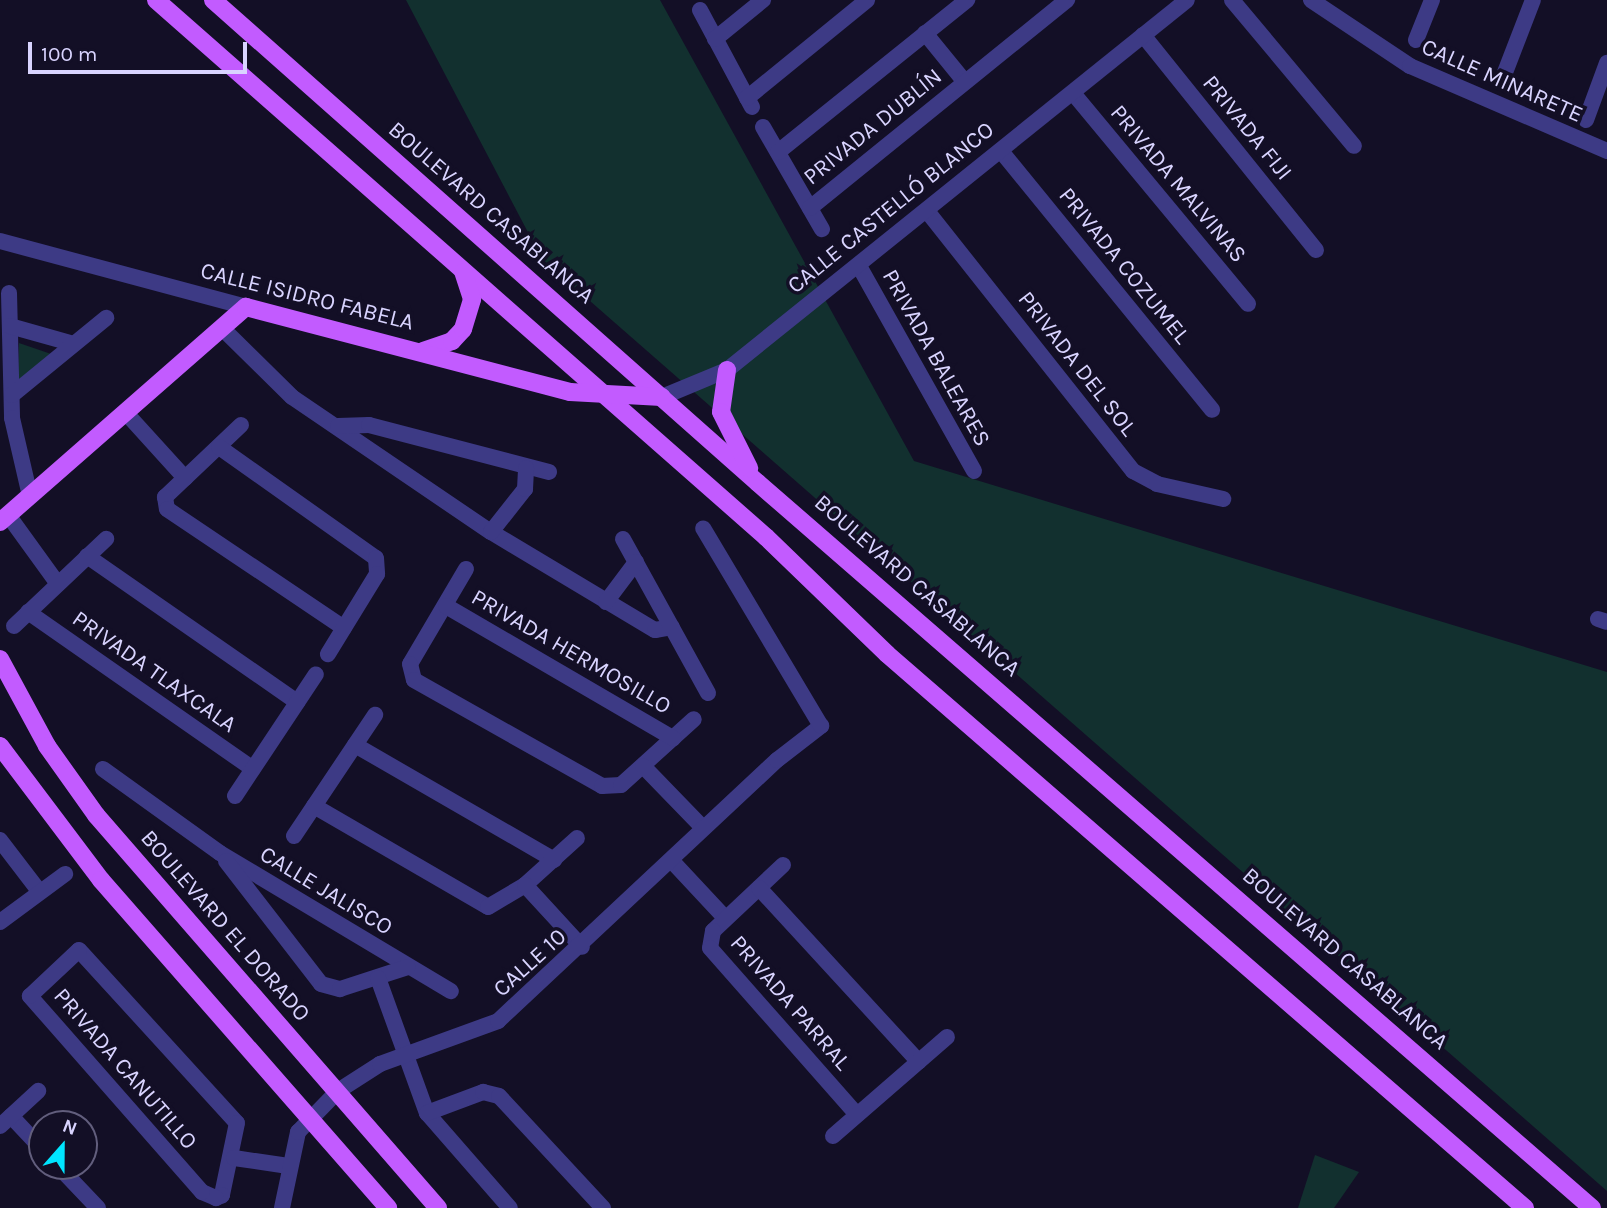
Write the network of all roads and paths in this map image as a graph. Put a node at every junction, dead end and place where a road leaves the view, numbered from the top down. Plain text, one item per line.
1 (156, 0) edge
2 (213, 0) edge
3 (763, 0) edge
4 (867, 0) edge
5 (967, 0) edge
6 (1067, 0) edge
7 (1187, 0) edge
8 (1233, 0) edge
9 (1311, 0) edge
10 (1432, 0) edge
11 (1532, 0) edge
12 (700, 10) dead end
13 (925, 33) junction
14 (1143, 35) junction
15 (715, 39) junction
16 (1416, 40) dead end
17 (1607, 63) edge
18 (1504, 75) dead end
19 (965, 82) junction
20 (1073, 93) junction
21 (1586, 120) dead end
22 (764, 127) dead end
23 (1354, 146) dead end
24 (1001, 151) junction
25 (1607, 151) edge
26 (778, 152) junction
27 (810, 208) junction
28 (927, 211) junction
29 (822, 229) dead end
30 (0, 241) edge
31 (1316, 250) dead end
32 (859, 266) junction
33 (461, 269) junction
34 (9, 293) dead end
35 (1248, 304) dead end
36 (246, 307) junction
37 (106, 318) dead end
38 (10, 326) junction
39 (222, 328) junction
40 (74, 344) junction
41 (422, 351) junction
42 (727, 370) junction
43 (12, 395) junction
44 (602, 396) junction
45 (662, 397) junction
46 (1212, 410) dead end
47 (126, 413) junction
48 (241, 425) dead end
49 (338, 426) junction
50 (219, 447) junction
51 (526, 468) junction
52 (974, 471) dead end
53 (549, 472) dead end
54 (184, 478) junction
55 (758, 484) junction
56 (30, 495) junction
57 (1223, 499) dead end
58 (4, 519) edge
59 (703, 528) dead end
60 (491, 532) junction
61 (106, 538) dead end
62 (623, 539) dead end
63 (87, 556) junction
64 (636, 562) junction
65 (466, 569) dead end
66 (58, 584) junction
67 (606, 602) junction
68 (446, 606) junction
69 (28, 612) junction
70 (14, 626) dead end
71 (671, 627) junction
72 (344, 628) junction
73 (328, 654) dead end
74 (0, 659) edge
75 (316, 674) dead end
76 (708, 693) dead end
77 (297, 702) junction
78 (375, 715) dead end
79 (694, 719) dead end
80 (673, 738) junction
81 (355, 745) junction
82 (0, 746) edge
83 (643, 766) junction
84 (103, 769) dead end
85 (253, 769) junction
86 (234, 796) dead end
87 (314, 806) junction
88 (703, 828) junction
89 (294, 836) dead end
90 (577, 838) dead end
91 (0, 840) edge
92 (220, 853) junction
93 (554, 860) junction
94 (670, 860) junction
95 (783, 865) dead end
96 (65, 874) dead end
97 (525, 884) junction
98 (759, 888) junction
99 (39, 891) junction
100 (725, 918) junction
101 (0, 922) edge
102 (582, 947) junction
103 (408, 967) junction
104 (379, 978) junction
105 (452, 991) dead end
106 (947, 1037) dead end
107 (406, 1056) junction
108 (919, 1062) junction
109 (38, 1091) dead end
110 (338, 1091) junction
111 (427, 1113) junction
112 (856, 1115) junction
113 (309, 1119) junction
114 (6, 1121) edge
115 (833, 1136) dead end
116 (28, 1138) edge
117 (233, 1158) junction
118 (288, 1166) junction
119 (71, 1180) edge
120 (98, 1208) edge
121 (282, 1208) edge
122 (388, 1208) edge
123 (438, 1208) edge
124 (510, 1208) edge
125 (603, 1208) edge
126 (1525, 1208) edge
127 (1592, 1208) edge

1 - 33 main road
2 - 45 main road, BOULEVARD CASABLANCA
3 - 15 street
4 - 15 street
5 - 13 street, PRIVADA DUBLÍN
6 - 19 street, PRIVADA DUBLÍN
7 - 14 street, CALLE CASTELLÓ BLANCO
8 - 23 street
9 - 25 street, CALLE MINARETE
10 - 16 street
11 - 18 street
12 - 15 street
13 - 19 street, PRIVADA DUBLÍN
13 - 26 street, PRIVADA DUBLÍN
14 - 20 street, CALLE CASTELLÓ BLANCO
14 - 31 street, PRIVADA FIJI
17 - 21 street
19 - 27 street, PRIVADA DUBLÍN
20 - 24 street, CALLE CASTELLÓ BLANCO
20 - 35 street, PRIVADA MALVINAS
22 - 26 street, PRIVADA DUBLÍN
24 - 28 street, CALLE CASTELLÓ BLANCO
24 - 46 street, PRIVADA COZUMEL
26 - 27 street, PRIVADA DUBLÍN
27 - 29 street, PRIVADA DUBLÍN
28 - 32 street, CALLE CASTELLÓ BLANCO
28 - 57 street, PRIVADA DEL SOL
30 - 36 street, CALLE ISIDRO FABELA
32 - 42 street, CALLE CASTELLÓ BLANCO
32 - 52 street, PRIVADA BALEARES
33 - 41 main road
33 - 44 main road
34 - 38 street
36 - 39 main road
36 - 41 main road, CALLE ISIDRO FABELA
37 - 40 street
38 - 40 street
38 - 43 street
39 - 47 main road
39 - 49 street
40 - 43 street
41 - 44 main road, CALLE ISIDRO FABELA
42 - 45 street, CALLE CASTELLÓ BLANCO
42 - 55 main road
43 - 56 street
44 - 45 main road, CALLE CASTELLÓ BLANCO
44 - 126 main road
45 - 55 main road, BOULEVARD CASABLANCA
47 - 54 street
47 - 56 main road
48 - 50 street
49 - 51 street
49 - 60 street
50 - 54 street
50 - 72 street
51 - 53 street
51 - 60 street
54 - 72 street
55 - 127 main road, BOULEVARD CASABLANCA
56 - 58 main road
58 - 66 street, PRIVADA TLAXCALA
59 - 88 street, CALLE 10
60 - 67 street
61 - 63 street, PRIVADA TLAXCALA
62 - 64 street
63 - 66 street, PRIVADA TLAXCALA
63 - 77 street
64 - 67 street
64 - 71 street
65 - 68 street, PRIVADA HERMOSILLO
66 - 69 street, PRIVADA TLAXCALA
67 - 71 street
68 - 80 street, PRIVADA HERMOSILLO
68 - 83 street, PRIVADA HERMOSILLO
69 - 70 street, PRIVADA TLAXCALA
69 - 85 street, PRIVADA TLAXCALA
71 - 76 street
72 - 73 street
74 - 110 main road, BOULEVARD EL DORADO
75 - 77 street
77 - 85 street
78 - 81 street
79 - 80 street, PRIVADA HERMOSILLO
80 - 83 street, PRIVADA HERMOSILLO
81 - 87 street
81 - 93 street
82 - 113 main road
83 - 88 street
84 - 92 street, CALLE JALISCO
85 - 86 street
87 - 89 street
87 - 97 street
88 - 94 street, CALLE 10
90 - 93 street
91 - 99 street
92 - 103 street, CALLE JALISCO
92 - 104 street, CALLE JALISCO
93 - 97 street
94 - 100 street, PRIVADA PARRAL
94 - 102 street, CALLE 10
95 - 98 street, PRIVADA PARRAL
96 - 99 street
97 - 102 street
98 - 100 street, PRIVADA PARRAL
98 - 108 street
99 - 101 street
100 - 112 street, PRIVADA PARRAL
102 - 107 street, CALLE 10
103 - 104 street, CALLE JALISCO
103 - 105 street, CALLE JALISCO
104 - 107 street
106 - 108 street
107 - 110 street, CALLE 10
107 - 111 street
108 - 112 street
109 - 114 street
110 - 113 street, CALLE 10
110 - 123 main road, BOULEVARD EL DORADO
111 - 124 street
111 - 125 street
112 - 115 street
113 - 118 street, CALLE 10
113 - 122 main road
114 - 116 street
117 - 117 street, PRIVADA CANUTILLO
117 - 118 street
118 - 121 street, CALLE 10
119 - 120 street

